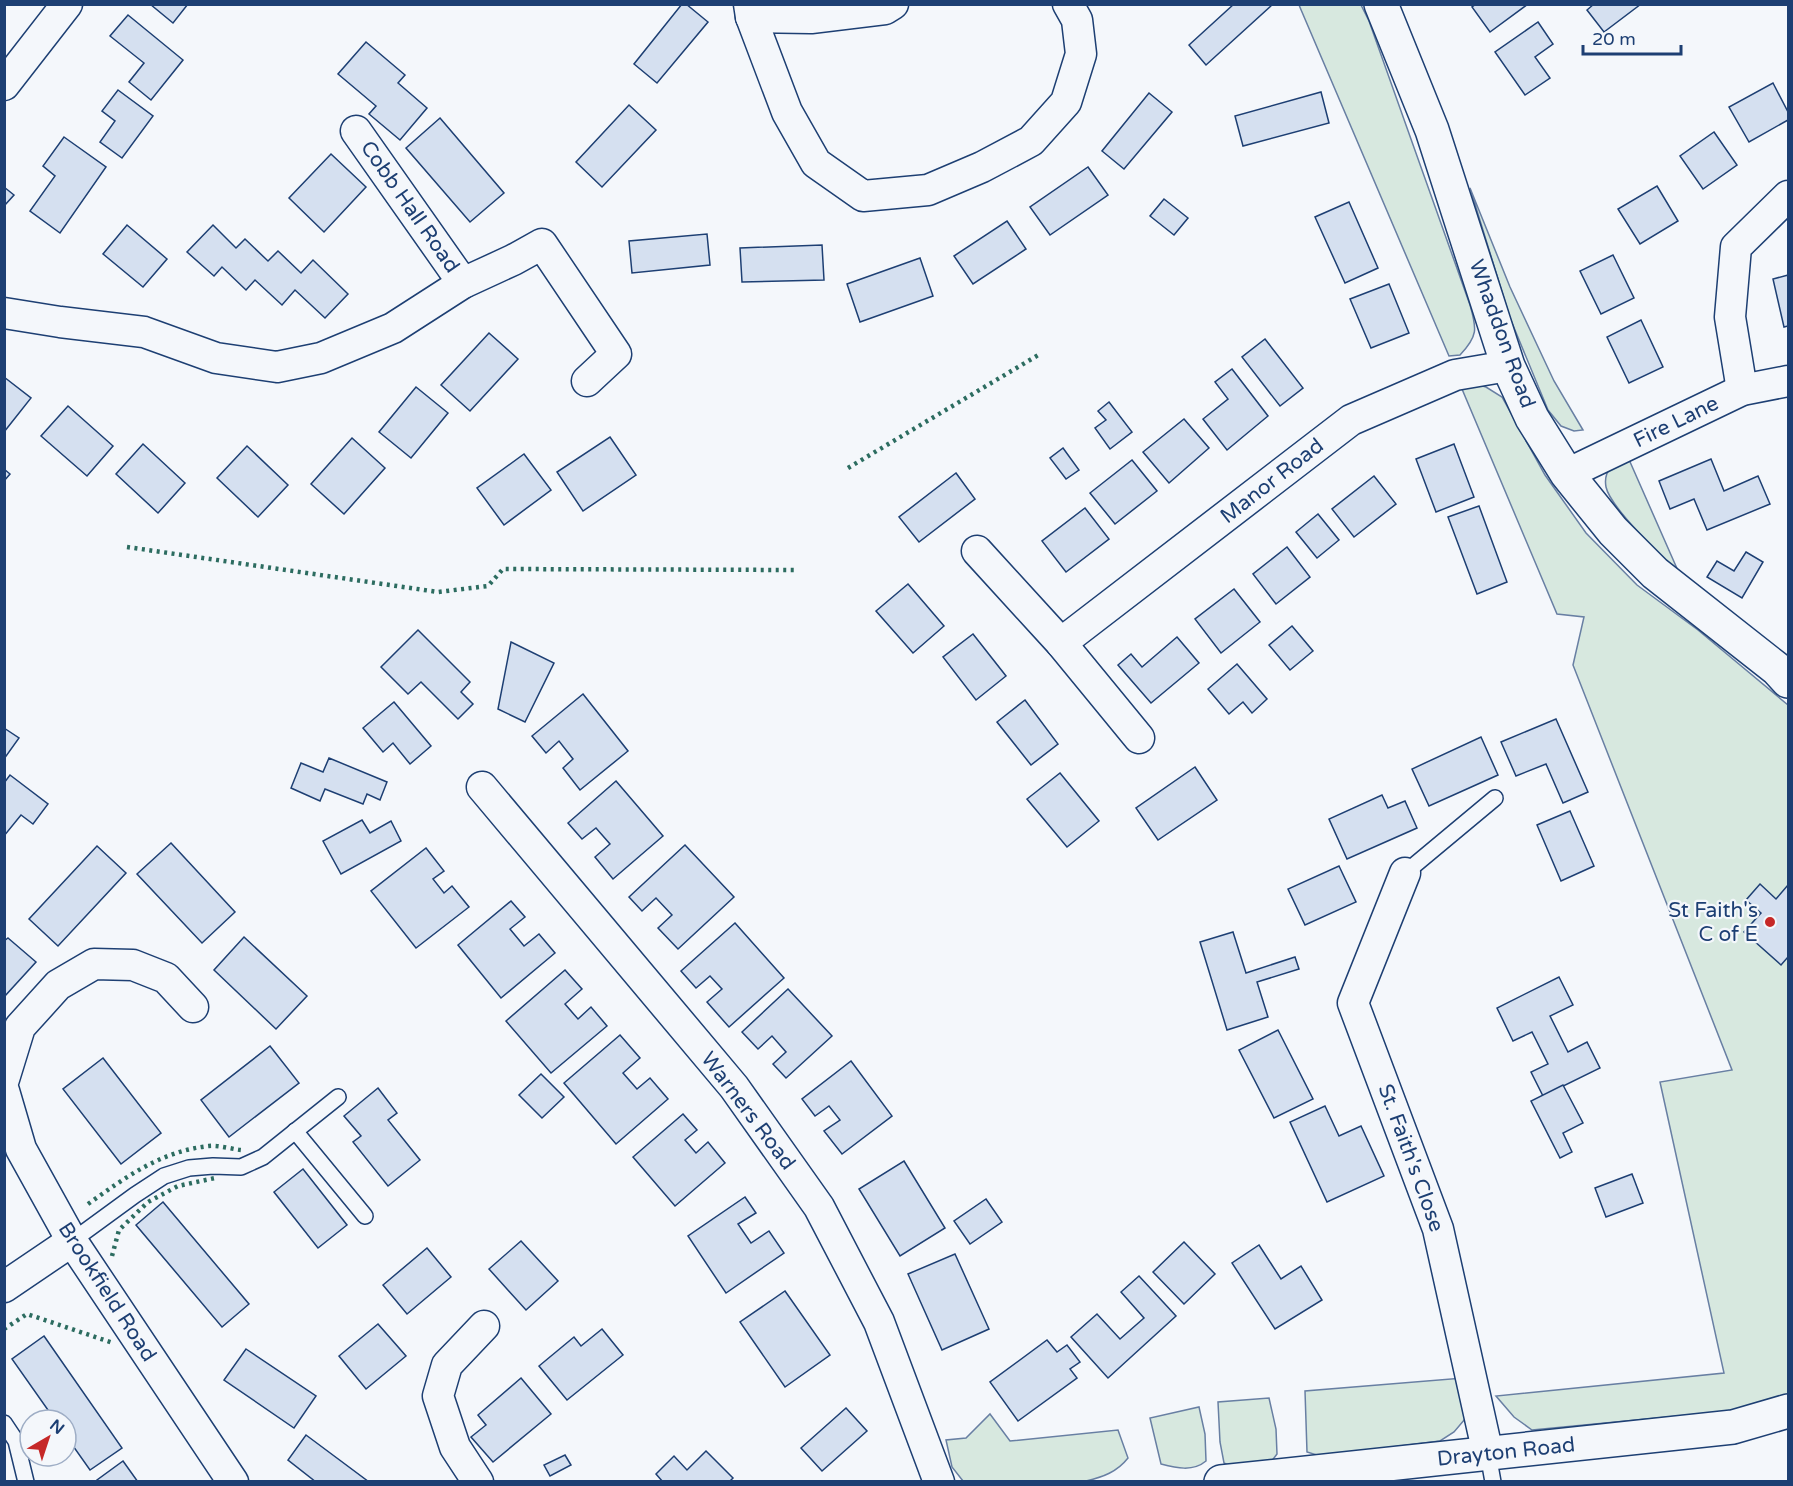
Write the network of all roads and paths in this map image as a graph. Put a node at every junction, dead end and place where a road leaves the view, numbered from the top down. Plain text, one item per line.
1 (67, 4) edge
2 (893, 4) edge
3 (1068, 4) edge
4 (1381, 4) edge
5 (750, 11) edge
6 (4, 85) edge
7 (356, 131) dead end
8 (1788, 196) edge
9 (463, 283) junction
10 (4, 313) edge
11 (1508, 366) junction
12 (587, 381) dead end
13 (1788, 381) edge
14 (1742, 390) junction
15 (1567, 474) junction
16 (977, 551) dead end
17 (1061, 643) junction
18 (1788, 681) edge
19 (1139, 738) dead end
20 (482, 787) dead end
21 (1495, 798) dead end
22 (1405, 873) joint
23 (193, 1007) dead end
24 (4, 1079) edge
25 (4, 1091) edge
26 (338, 1097) dead end
27 (295, 1131) junction
28 (366, 1216) dead end
29 (72, 1241) junction
30 (4, 1287) edge
31 (484, 1326) dead end
32 (1788, 1411) edge
33 (4, 1423) edge
34 (1490, 1468) edge
35 (26, 1482) edge
36 (233, 1482) edge
37 (478, 1482) edge
38 (939, 1482) edge
39 (1221, 1482) edge

1 - 6 street
2 - 5 street
3 - 5 street
4 - 11 street, Whaddon Road
7 - 9 street, Cobb Hall Road
8 - 14 street
9 - 10 street, Cobb Hall Road
9 - 12 street, Cobb Hall Road
11 - 15 street, Whaddon Road
11 - 17 street, Manor Road
13 - 14 street, Fire Lane
14 - 15 street, Fire Lane
15 - 18 street, Whaddon Road
16 - 17 street
17 - 19 street
20 - 38 street, Warners Road
21 - 22 lane
22 - 34 street, St. Faith's Close
23 - 24 street
25 - 29 street, Brookfield Road
26 - 27 lane
27 - 28 lane
27 - 29 lane
29 - 30 street
29 - 36 street, Brookfield Road
31 - 37 street
32 - 34 street, Drayton Road
33 - 35 lane
34 - 39 street, Drayton Road

